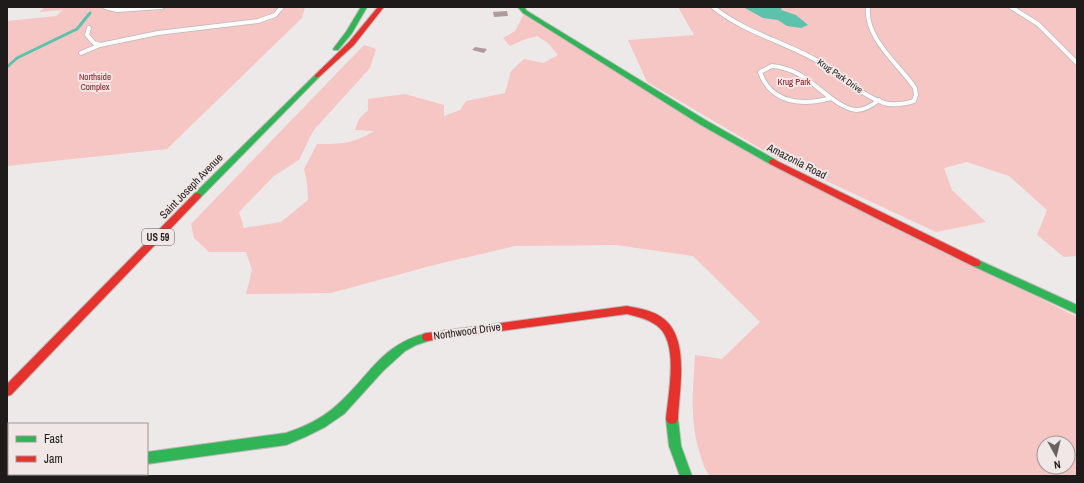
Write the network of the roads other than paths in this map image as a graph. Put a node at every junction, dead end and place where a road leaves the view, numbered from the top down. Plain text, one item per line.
1 (105, 7) edge
2 (162, 7) edge
3 (282, 7) edge
4 (364, 7) edge
5 (381, 7) edge
6 (521, 7) edge
7 (713, 7) edge
8 (868, 7) edge
9 (1011, 7) edge
10 (89, 28) dead end
11 (100, 45) junction
12 (81, 53) dead end
13 (1077, 63) edge
14 (309, 83) junction
15 (832, 98) junction
16 (879, 100) junction
17 (1077, 310) edge
18 (7, 391) edge
19 (148, 458) edge
20 (686, 476) edge

1 - 2 lane
3 - 11 lane
4 - 14 street, Saint Joseph Avenue / US 59
5 - 14 street, Saint Joseph Avenue / US 59
6 - 17 street, Amazonia Road
7 - 16 lane, Krug Park Drive
8 - 16 lane, Krug Park Drive
9 - 13 lane
10 - 11 lane
11 - 12 lane
14 - 18 street, Saint Joseph Avenue / US 59
15 - 15 lane
15 - 16 lane
19 - 20 street, Northwood Drive

